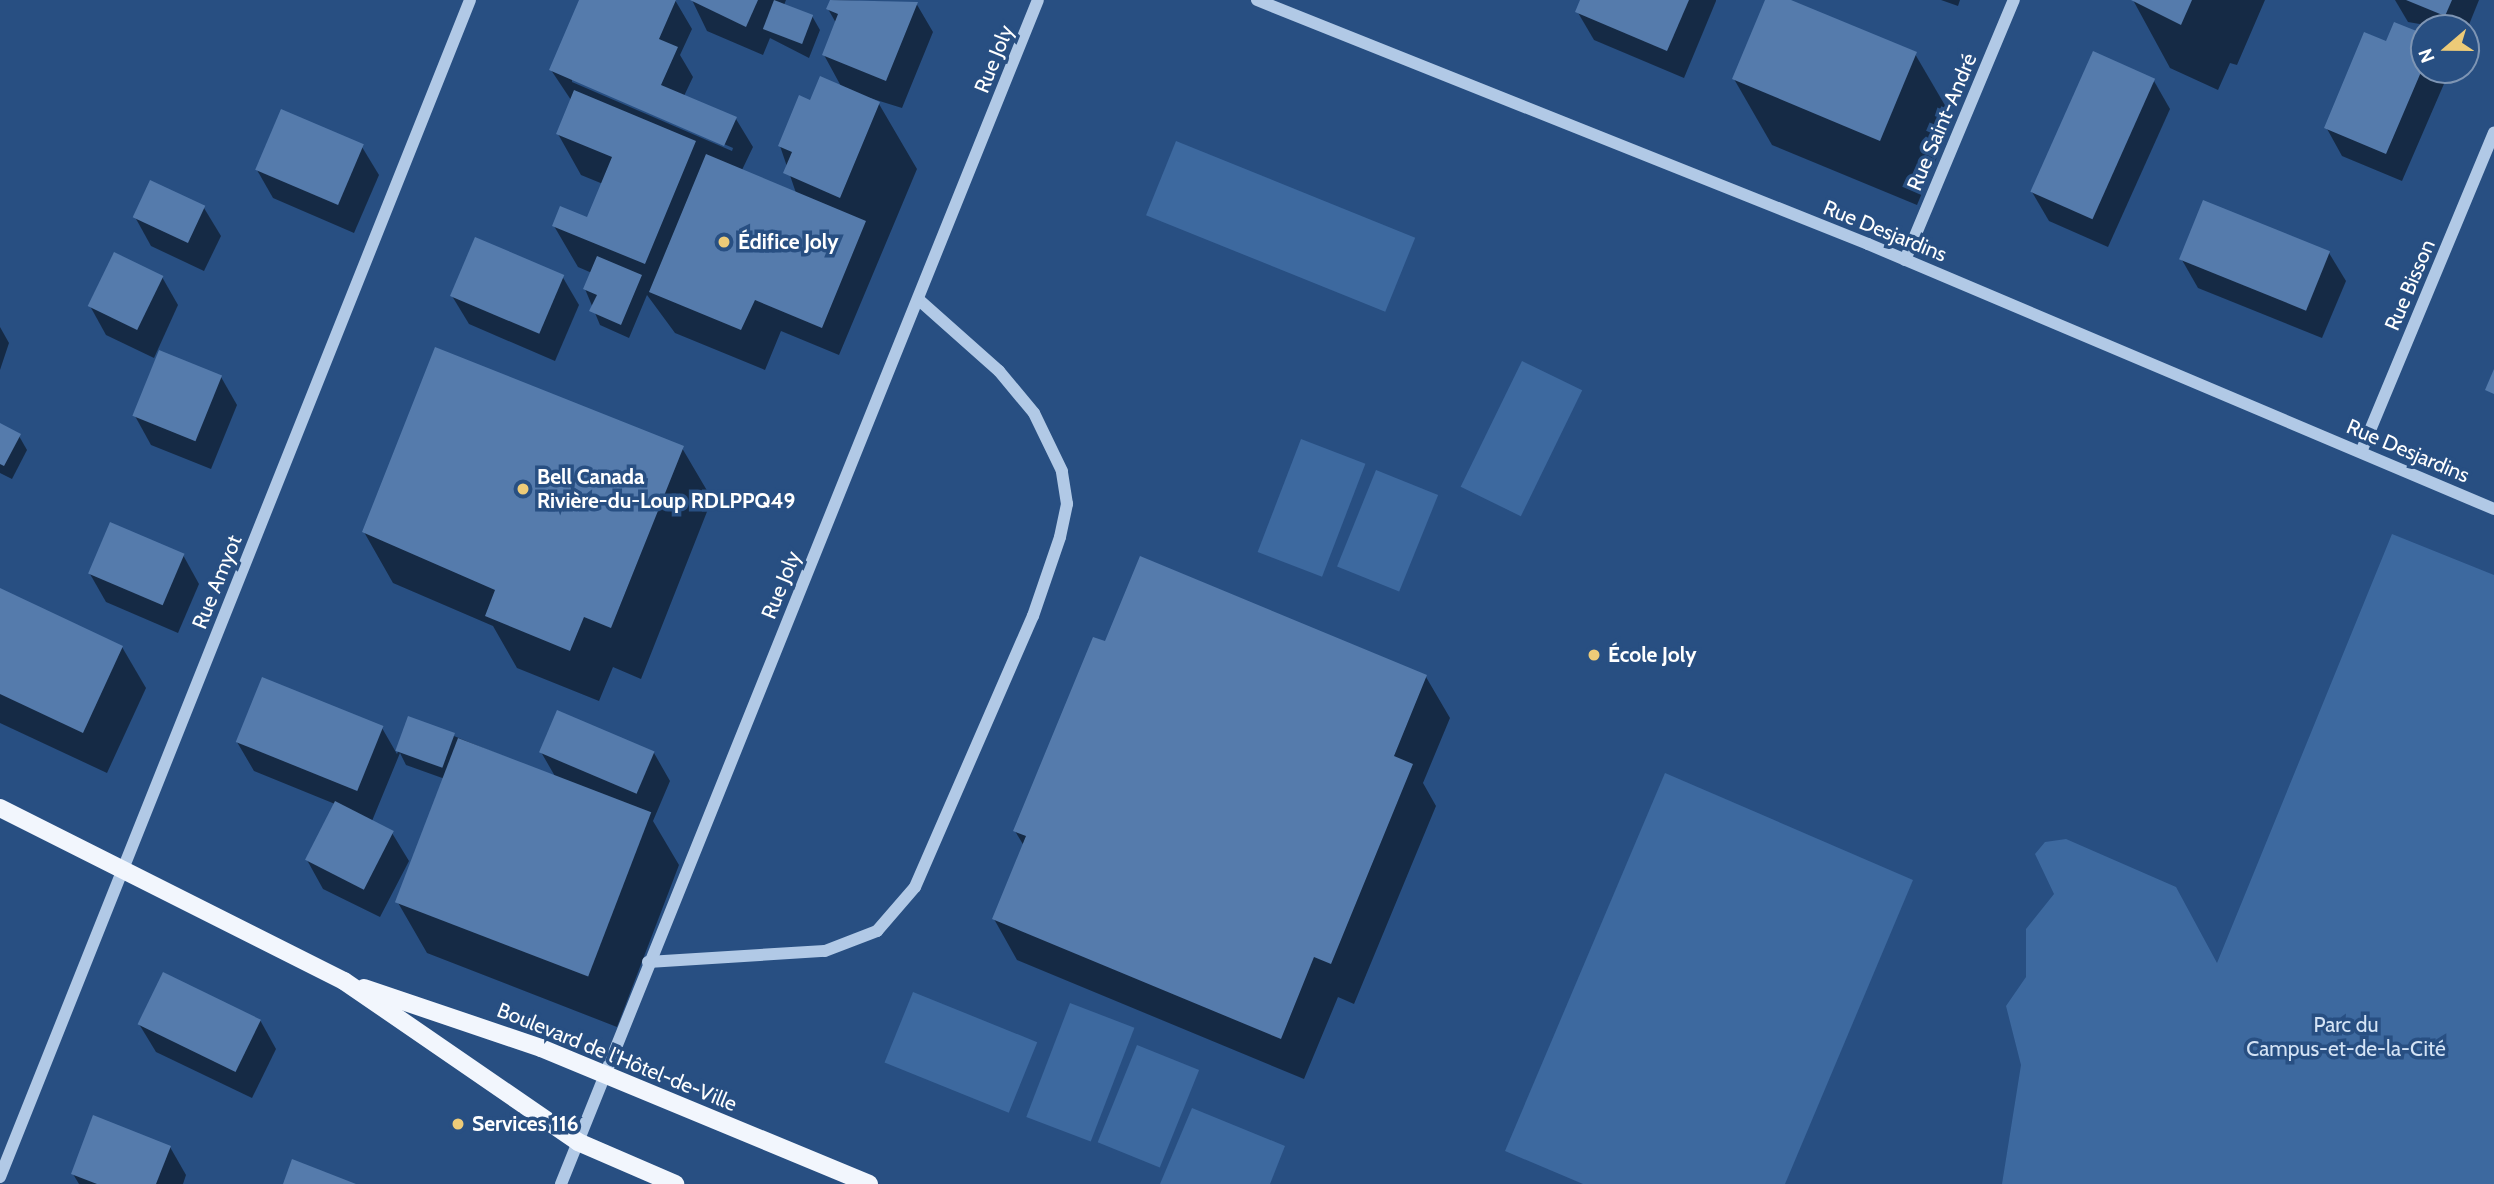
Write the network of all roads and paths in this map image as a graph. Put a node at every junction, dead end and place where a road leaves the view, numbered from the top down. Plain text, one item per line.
1 (470, 0) edge
2 (1038, 0) edge
3 (1257, 0) edge
4 (2014, 0) edge
5 (2494, 133) edge
6 (1905, 260) junction
7 (918, 299) junction
8 (2361, 452) junction
9 (2494, 509) edge
10 (0, 808) edge
11 (124, 869) junction
12 (648, 962) junction
13 (344, 981) junction
14 (605, 1074) junction
15 (578, 1142) junction
16 (0, 1177) edge
17 (561, 1184) edge
18 (675, 1184) edge
19 (869, 1184) edge

1 - 11 street, Rue Amyot
2 - 7 street, Rue Joly
3 - 6 street, Rue Desjardins
4 - 6 street, Rue Saint-André
5 - 8 street, Rue Bisson
6 - 8 street, Rue Desjardins
7 - 12 street, Rue Joly
7 - 12 street
8 - 9 street, Rue Desjardins
10 - 11 main road, Boulevard de l'Hôtel-de-Ville
11 - 13 main road, Boulevard de l'Hôtel-de-Ville
11 - 16 street, Rue Amyot
12 - 14 street, Rue Joly
13 - 14 main road, Boulevard de l'Hôtel-de-Ville
13 - 15 main road, Boulevard de l'Hôtel-de-Ville
14 - 15 street, Rue Joly
14 - 19 main road, Boulevard de l'Hôtel-de-Ville
15 - 17 street, Rue Joly
15 - 18 main road, Boulevard de l'Hôtel-de-Ville

